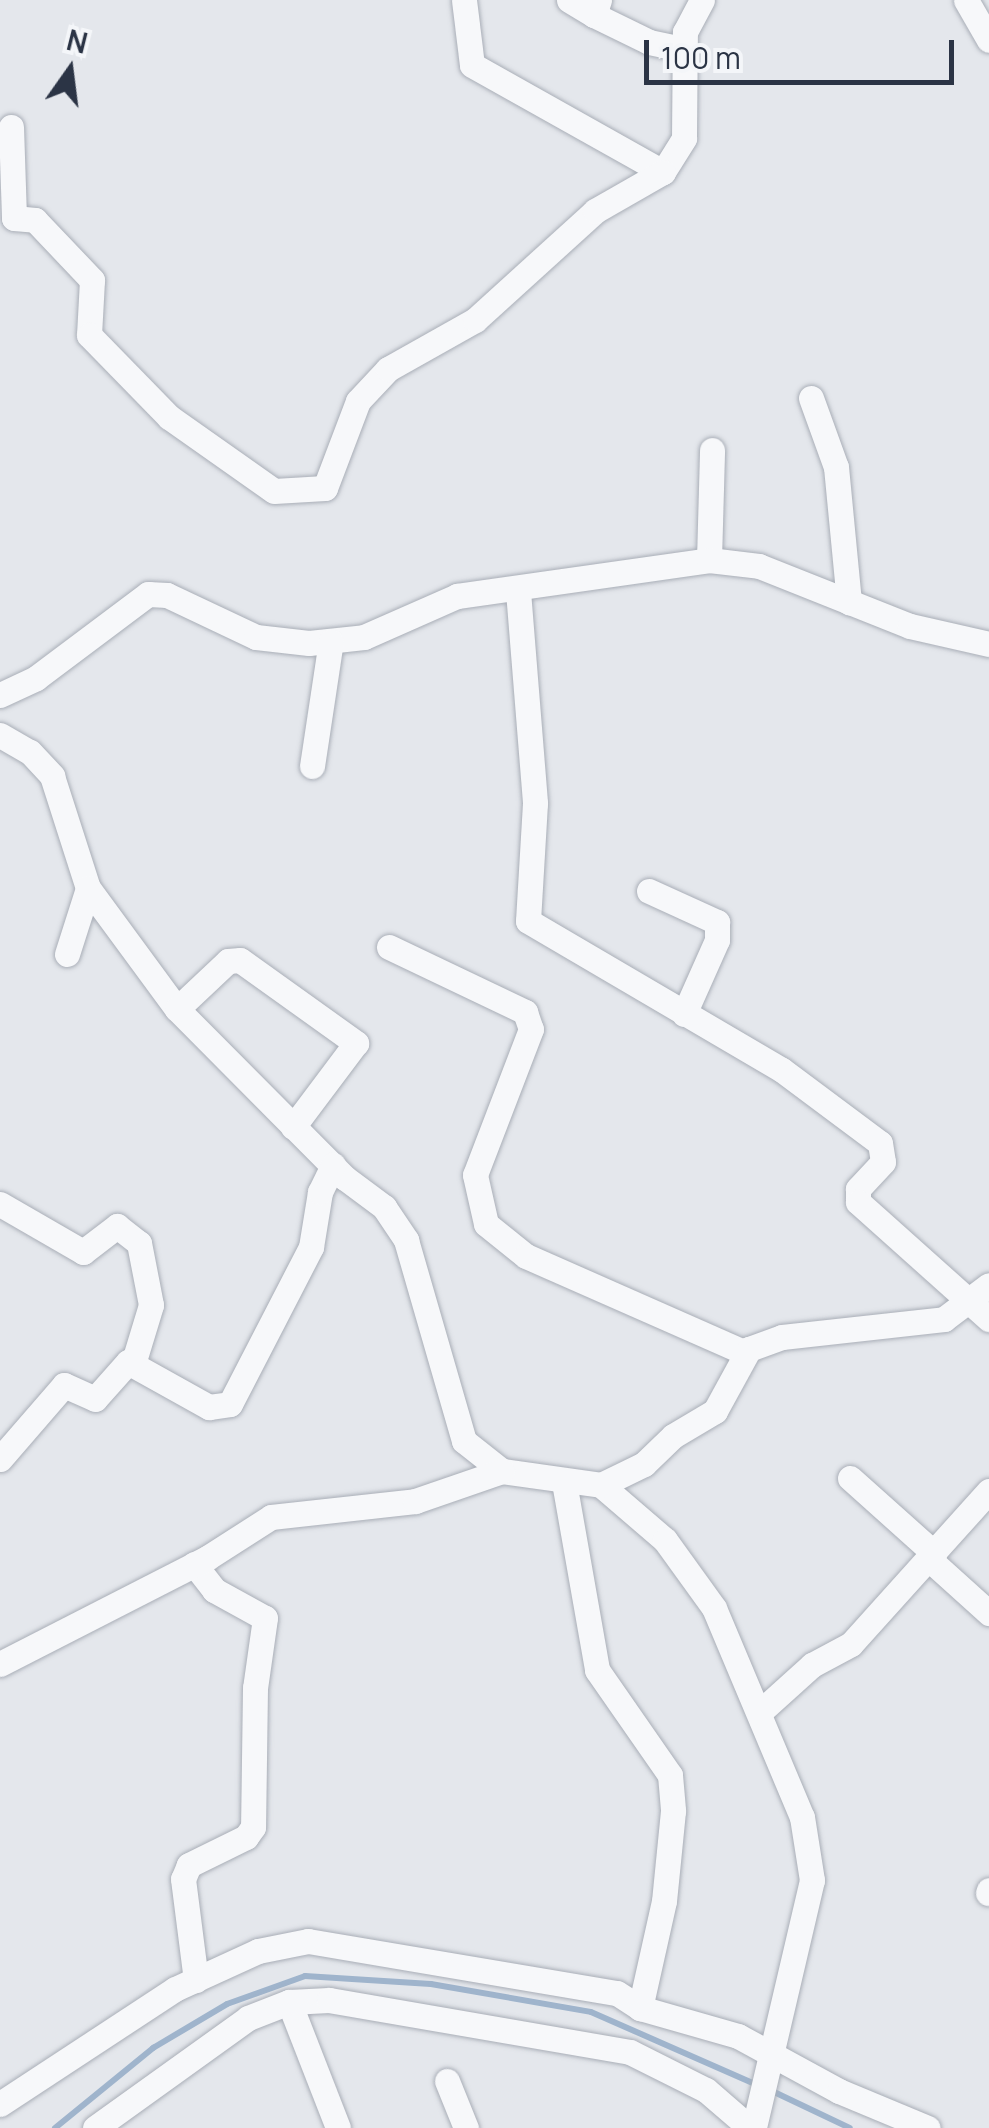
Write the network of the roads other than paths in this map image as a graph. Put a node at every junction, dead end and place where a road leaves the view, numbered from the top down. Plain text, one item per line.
1 (464, 0) edge
2 (569, 0) edge
3 (702, 0) edge
4 (966, 0) edge
5 (596, 8) edge
6 (989, 40) edge
7 (684, 49) junction
8 (11, 127) dead end
9 (663, 172) junction
10 (811, 398) dead end
11 (712, 450) dead end
12 (709, 560) junction
13 (518, 592) junction
14 (849, 602) junction
15 (332, 641) junction
16 (989, 644) edge
17 (0, 695) edge
18 (0, 735) edge
19 (312, 766) dead end
20 (88, 888) junction
21 (649, 891) dead end
22 (389, 947) dead end
23 (68, 954) dead end
24 (177, 1009) junction
25 (684, 1014) junction
26 (293, 1126) junction
27 (333, 1165) junction
28 (0, 1204) edge
29 (979, 1292) edge
30 (989, 1320) edge
31 (746, 1353) junction
32 (134, 1361) junction
33 (0, 1458) edge
34 (502, 1471) junction
35 (850, 1478) dead end
36 (564, 1482) junction
37 (601, 1484) junction
38 (989, 1490) edge
39 (932, 1556) junction
40 (194, 1564) junction
41 (989, 1612) edge
42 (0, 1664) edge
43 (761, 1711) junction
44 (196, 1980) junction
45 (289, 2002) junction
46 (640, 2008) junction
47 (774, 2061) junction
48 (447, 2081) dead end
49 (0, 2104) edge
50 (754, 2124) edge
51 (95, 2128) edge
52 (338, 2128) edge
53 (466, 2128) edge
54 (928, 2128) edge

1 - 9 street
2 - 5 street
3 - 7 street
4 - 6 street
5 - 7 street
7 - 9 street
8 - 9 street
10 - 14 street
11 - 12 street
12 - 13 street
12 - 14 street
13 - 15 street
13 - 25 street
14 - 16 street
15 - 17 street
15 - 19 street
18 - 20 street
20 - 23 street
20 - 24 street
21 - 25 street
22 - 31 street
24 - 26 street
24 - 26 street
25 - 29 street
26 - 27 street
27 - 32 street
27 - 34 street
28 - 32 street
29 - 30 street
29 - 31 street
31 - 37 street
32 - 33 street
34 - 36 street
34 - 40 street
35 - 39 street
36 - 37 street
36 - 46 street
37 - 43 street
38 - 39 street
39 - 41 street
39 - 43 street
40 - 42 street
40 - 44 street
43 - 47 street
44 - 46 street
44 - 49 street
45 - 50 street
45 - 51 street
45 - 52 street
46 - 47 street
47 - 50 street
47 - 54 street
48 - 53 street

